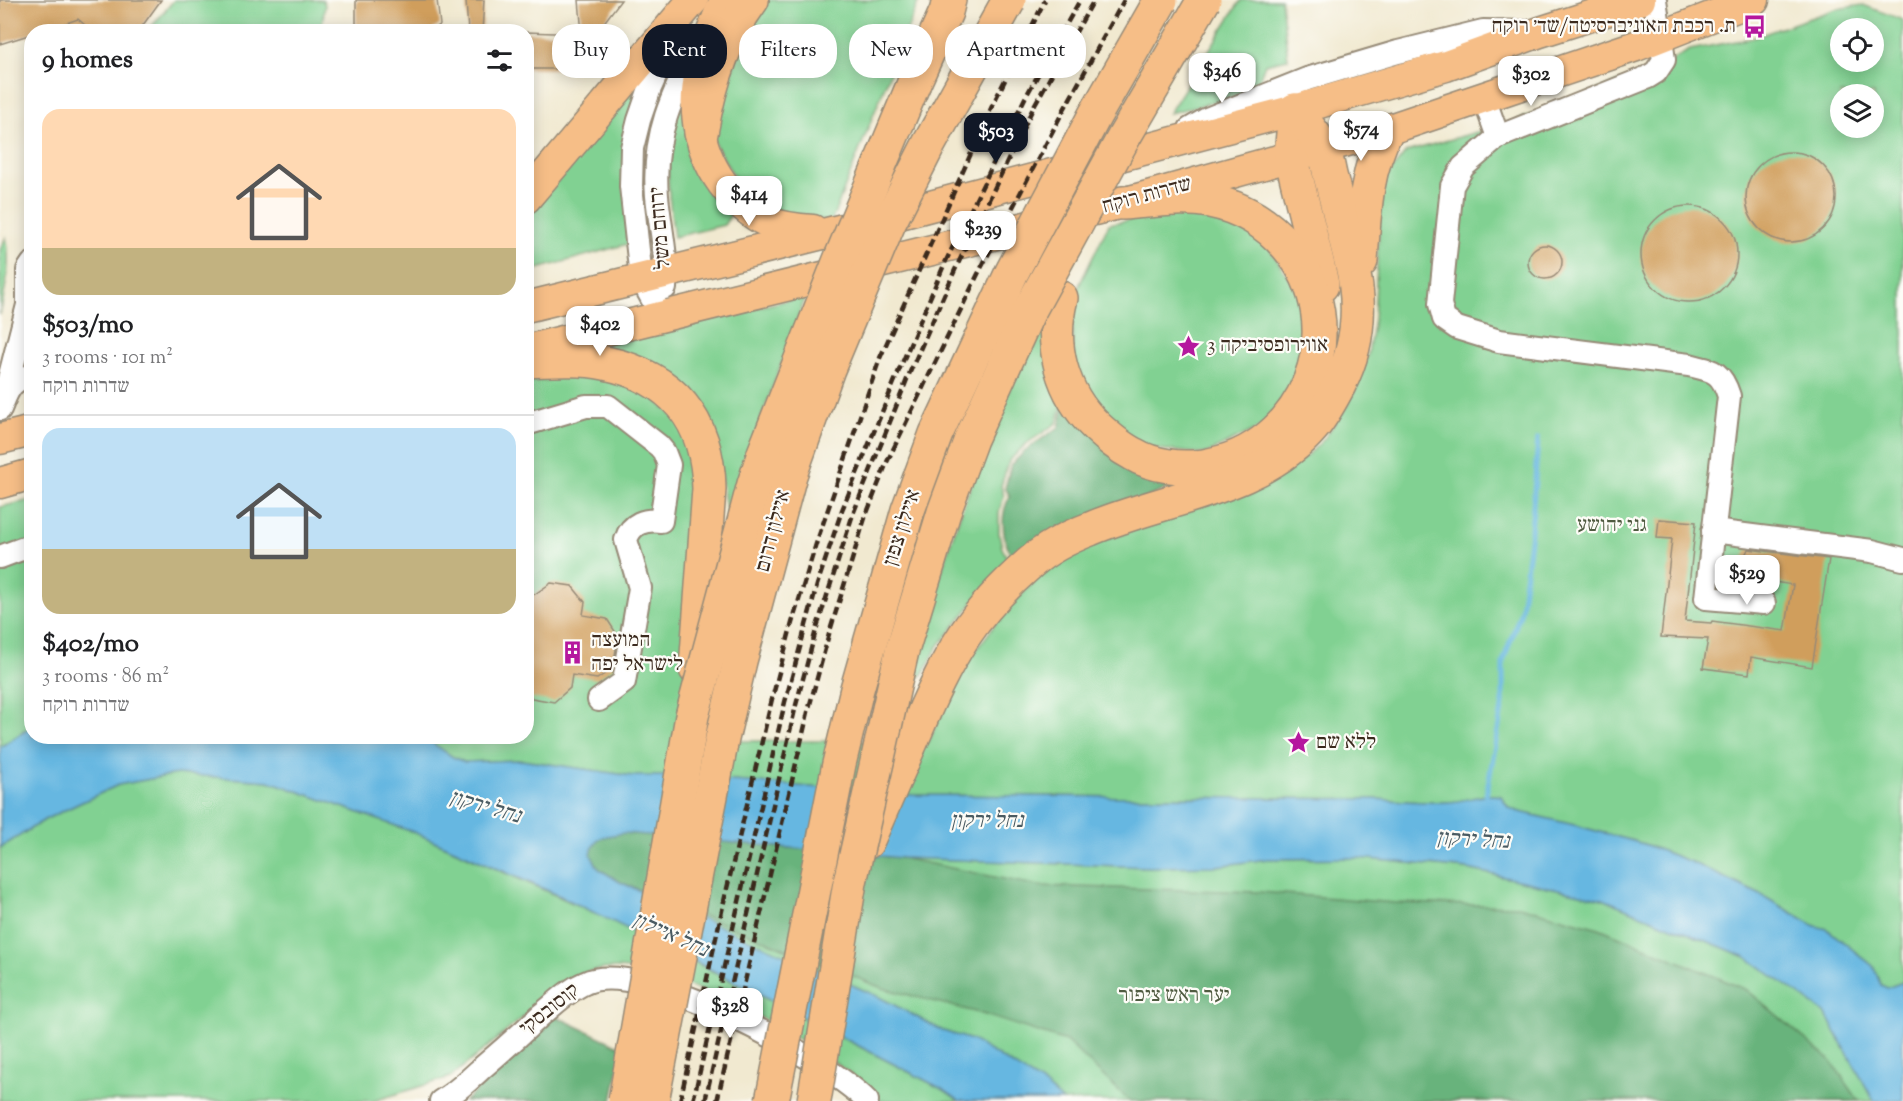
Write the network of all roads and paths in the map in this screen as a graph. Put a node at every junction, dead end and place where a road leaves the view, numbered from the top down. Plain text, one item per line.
1 (693, 0) edge
2 (724, 0) edge
3 (752, 0) edge
4 (931, 0) edge
5 (949, 0) edge
6 (1009, 0) edge
7 (1161, 0) edge
8 (1204, 0) edge
9 (1210, 0) edge
10 (1576, 0) edge
11 (1642, 0) edge
12 (1754, 0) edge
13 (1540, 32) junction
14 (1659, 38) junction
15 (1171, 57) junction
16 (908, 82) junction
17 (1484, 98) junction
18 (1295, 110) junction
19 (1387, 130) junction
20 (701, 133) junction
21 (1498, 137) junction
22 (1161, 145) junction
23 (1323, 148) junction
24 (1291, 156) junction
25 (534, 189) edge
26 (1123, 203) junction
27 (842, 244) junction
28 (654, 275) junction
29 (534, 305) edge
30 (662, 316) junction
31 (1358, 317) junction
32 (24, 320) edge
33 (534, 348) edge
34 (534, 361) edge
35 (24, 378) edge
36 (3, 400) edge
37 (1297, 406) junction
38 (534, 422) edge
39 (24, 433) edge
40 (0, 439) edge
41 (24, 476) edge
42 (0, 483) edge
43 (1713, 531) junction
44 (24, 548) edge
45 (0, 557) edge
46 (1903, 559) edge
47 (1764, 603) dead end
48 (599, 700) dead end
49 (692, 716) junction
50 (850, 882) junction
51 (441, 1101) edge
52 (625, 1101) edge
53 (652, 1101) edge
54 (772, 1101) edge
55 (814, 1101) edge
56 (867, 1101) edge

1 - 25 main road
1 - 28 street, ירוחם משל
2 - 20 main road
2 - 28 street, ירוחם משל
3 - 20 highway
4 - 16 highway
5 - 16 highway
6 - 53 highway, איילון דרום, bridge
7 - 54 highway, איילון צפון, bridge
8 - 15 highway, bridge
9 - 15 highway, bridge
10 - 13 main road
11 - 13 main road
11 - 14 street
12 - 14 main road, שדרות רוקח
13 - 18 main road
13 - 22 street
14 - 17 main road, שדרות רוקח
14 - 21 street
15 - 37 highway, bridge
15 - 50 highway, bridge
16 - 27 highway, bridge
17 - 19 main road, שדרות רוקח
17 - 21 street
18 - 22 main road
18 - 23 highway
18 - 24 highway
19 - 23 main road, שדרות רוקח
19 - 31 highway
20 - 27 main road
21 - 43 street
22 - 27 main road
23 - 24 main road, שדרות רוקח
23 - 31 highway
24 - 26 main road, שדרות רוקח
24 - 37 highway
26 - 30 main road, שדרות רוקח
26 - 37 highway
27 - 28 main road
27 - 49 highway, bridge
28 - 29 main road
28 - 30 street, ירוחם משל
30 - 33 main road, שדרות רוקח
31 - 50 highway, bridge
32 - 36 street
34 - 49 highway, bridge
35 - 36 street
38 - 48 street
39 - 40 main road
41 - 42 main road
43 - 46 street
43 - 47 street
44 - 45 street
49 - 52 highway, bridge
50 - 55 highway, bridge
51 - 56 street, קוסובסקי

